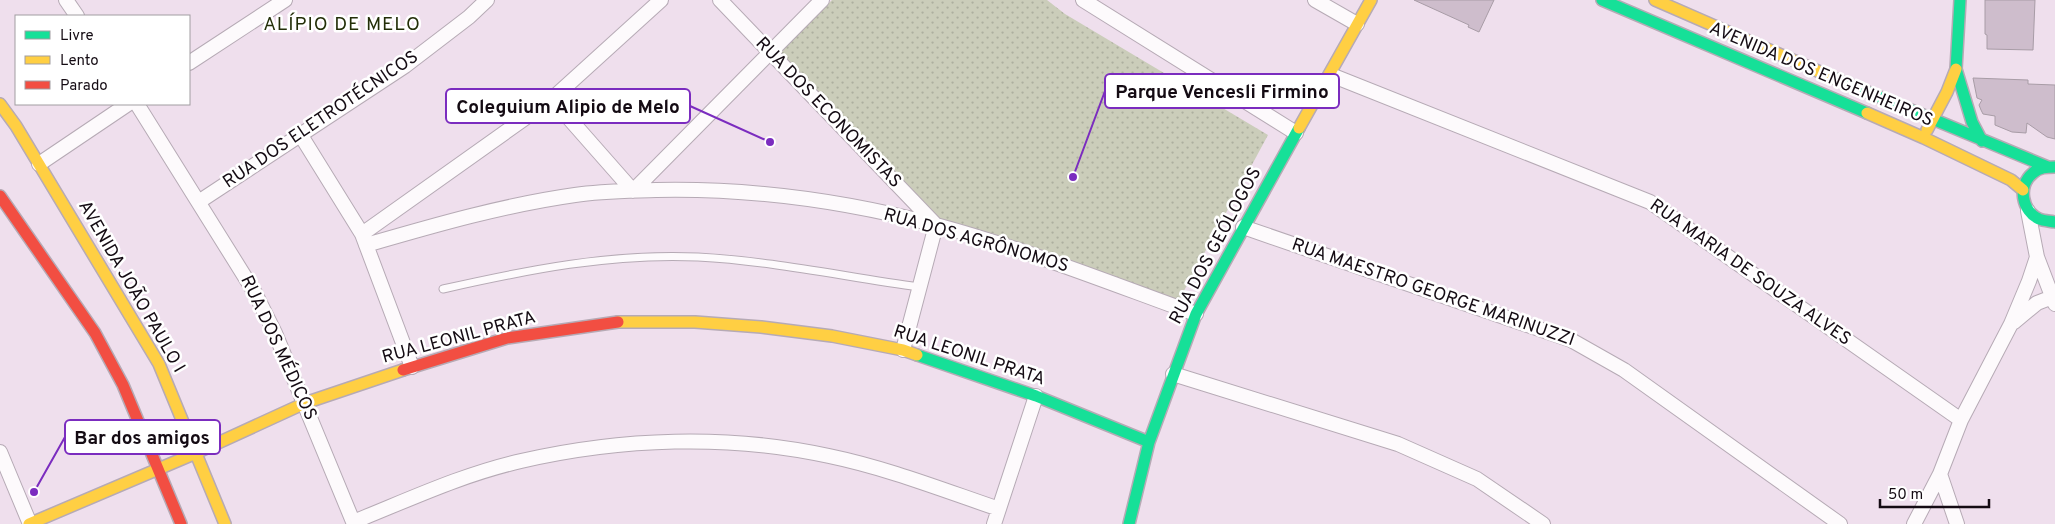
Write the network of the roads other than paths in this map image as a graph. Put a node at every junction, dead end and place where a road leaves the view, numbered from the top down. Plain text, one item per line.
1 (66, 0) edge
2 (285, 0) edge
3 (487, 0) edge
4 (661, 0) edge
5 (720, 0) edge
6 (822, 0) edge
7 (1083, 0) edge
8 (1316, 0) edge
9 (1371, 0) edge
10 (1602, 0) edge
11 (1655, 0) edge
12 (1960, 0) edge
13 (76, 15) edge
14 (1358, 24) junction
15 (770, 52) junction
16 (190, 63) edge
17 (1956, 69) junction
18 (1330, 75) junction
19 (552, 99) junction
20 (0, 104) edge
21 (127, 105) edge
22 (139, 105) edge
23 (1932, 118) junction
24 (1296, 133) junction
25 (300, 134) junction
26 (1924, 138) junction
27 (1982, 141) junction
28 (39, 164) junction
29 (2052, 167) edge
30 (2023, 190) junction
31 (634, 191) junction
32 (0, 196) edge
33 (200, 201) junction
34 (2028, 211) junction
35 (2055, 223) edge
36 (936, 225) junction
37 (1243, 227) junction
38 (364, 239) junction
39 (2037, 257) junction
40 (919, 287) junction
41 (443, 289) dead end
42 (2054, 299) edge
43 (1196, 314) junction
44 (2011, 324) junction
45 (903, 350) junction
46 (412, 367) junction
47 (1173, 374) junction
48 (1036, 396) junction
49 (305, 403) junction
50 (1960, 420) junction
51 (1149, 442) junction
52 (0, 452) edge
53 (196, 453) junction
54 (158, 468) junction
55 (1940, 474) junction
56 (999, 509) junction
57 (354, 523) edge
58 (29, 524) edge
59 (181, 524) edge
60 (225, 524) edge
61 (994, 524) edge
62 (1130, 524) edge
63 (1543, 524) edge
64 (1840, 524) edge
65 (1914, 524) edge
66 (1957, 524) edge

1 - 13 street
2 - 16 street
3 - 25 street, RUA DOS ELETROTÉCNICOS
4 - 19 street
5 - 15 street, RUA DOS ECONOMISTAS
6 - 15 street
7 - 24 street
8 - 14 street
9 - 14 street, RUA DOS GEÓLOGOS
10 - 26 street, AVENIDA DOS ENGENHEIROS
11 - 23 street, AVENIDA DOS ENGENHEIROS
12 - 17 street
14 - 18 street, RUA DOS GEÓLOGOS
15 - 31 street
15 - 36 street, RUA DOS ECONOMISTAS
17 - 23 street
17 - 27 street
18 - 24 street, RUA DOS GEÓLOGOS
18 - 50 street, RUA MARIA DE SOUZA ALVES
19 - 31 street
19 - 38 street
20 - 28 street, AVENIDA JOÃO PAULO I
21 - 28 street
22 - 33 street, RUA DOS MÉDICOS
23 - 26 street
23 - 27 street, AVENIDA DOS ENGENHEIROS
24 - 37 street, RUA DOS GEÓLOGOS
25 - 33 street, RUA DOS ELETROTÉCNICOS
25 - 38 street
26 - 30 street, AVENIDA DOS ENGENHEIROS
27 - 29 street, AVENIDA DOS ENGENHEIROS
28 - 53 street, AVENIDA JOÃO PAULO I
29 - 30 street
30 - 34 street
31 - 36 street, RUA DOS AGRÔNOMOS
31 - 38 street, RUA DOS AGRÔNOMOS
32 - 54 street
33 - 49 street, RUA DOS MÉDICOS
34 - 35 street
34 - 39 street
36 - 40 street
36 - 43 street, RUA DOS AGRÔNOMOS
37 - 43 street, RUA DOS GEÓLOGOS
37 - 64 street, RUA MAESTRO GEORGE MARINUZZI
38 - 46 street
39 - 42 street
39 - 44 street
40 - 41 lane
40 - 45 street
42 - 44 street
43 - 47 street, RUA DOS GEÓLOGOS
44 - 50 street
45 - 46 street, RUA LEONIL PRATA
45 - 48 street, RUA LEONIL PRATA
46 - 49 street, RUA LEONIL PRATA
47 - 51 street, RUA DOS GEÓLOGOS
47 - 63 street
48 - 51 street, RUA LEONIL PRATA
48 - 56 street
49 - 53 street, RUA LEONIL PRATA
49 - 57 street, RUA DOS MÉDICOS
50 - 55 street
51 - 62 street, RUA DOS GEÓLOGOS
52 - 58 street
53 - 54 street, RUA LEONIL PRATA
53 - 60 street, AVENIDA JOÃO PAULO I
54 - 58 street, RUA LEONIL PRATA
54 - 59 street
55 - 65 street
55 - 66 street
56 - 57 street
56 - 61 street

